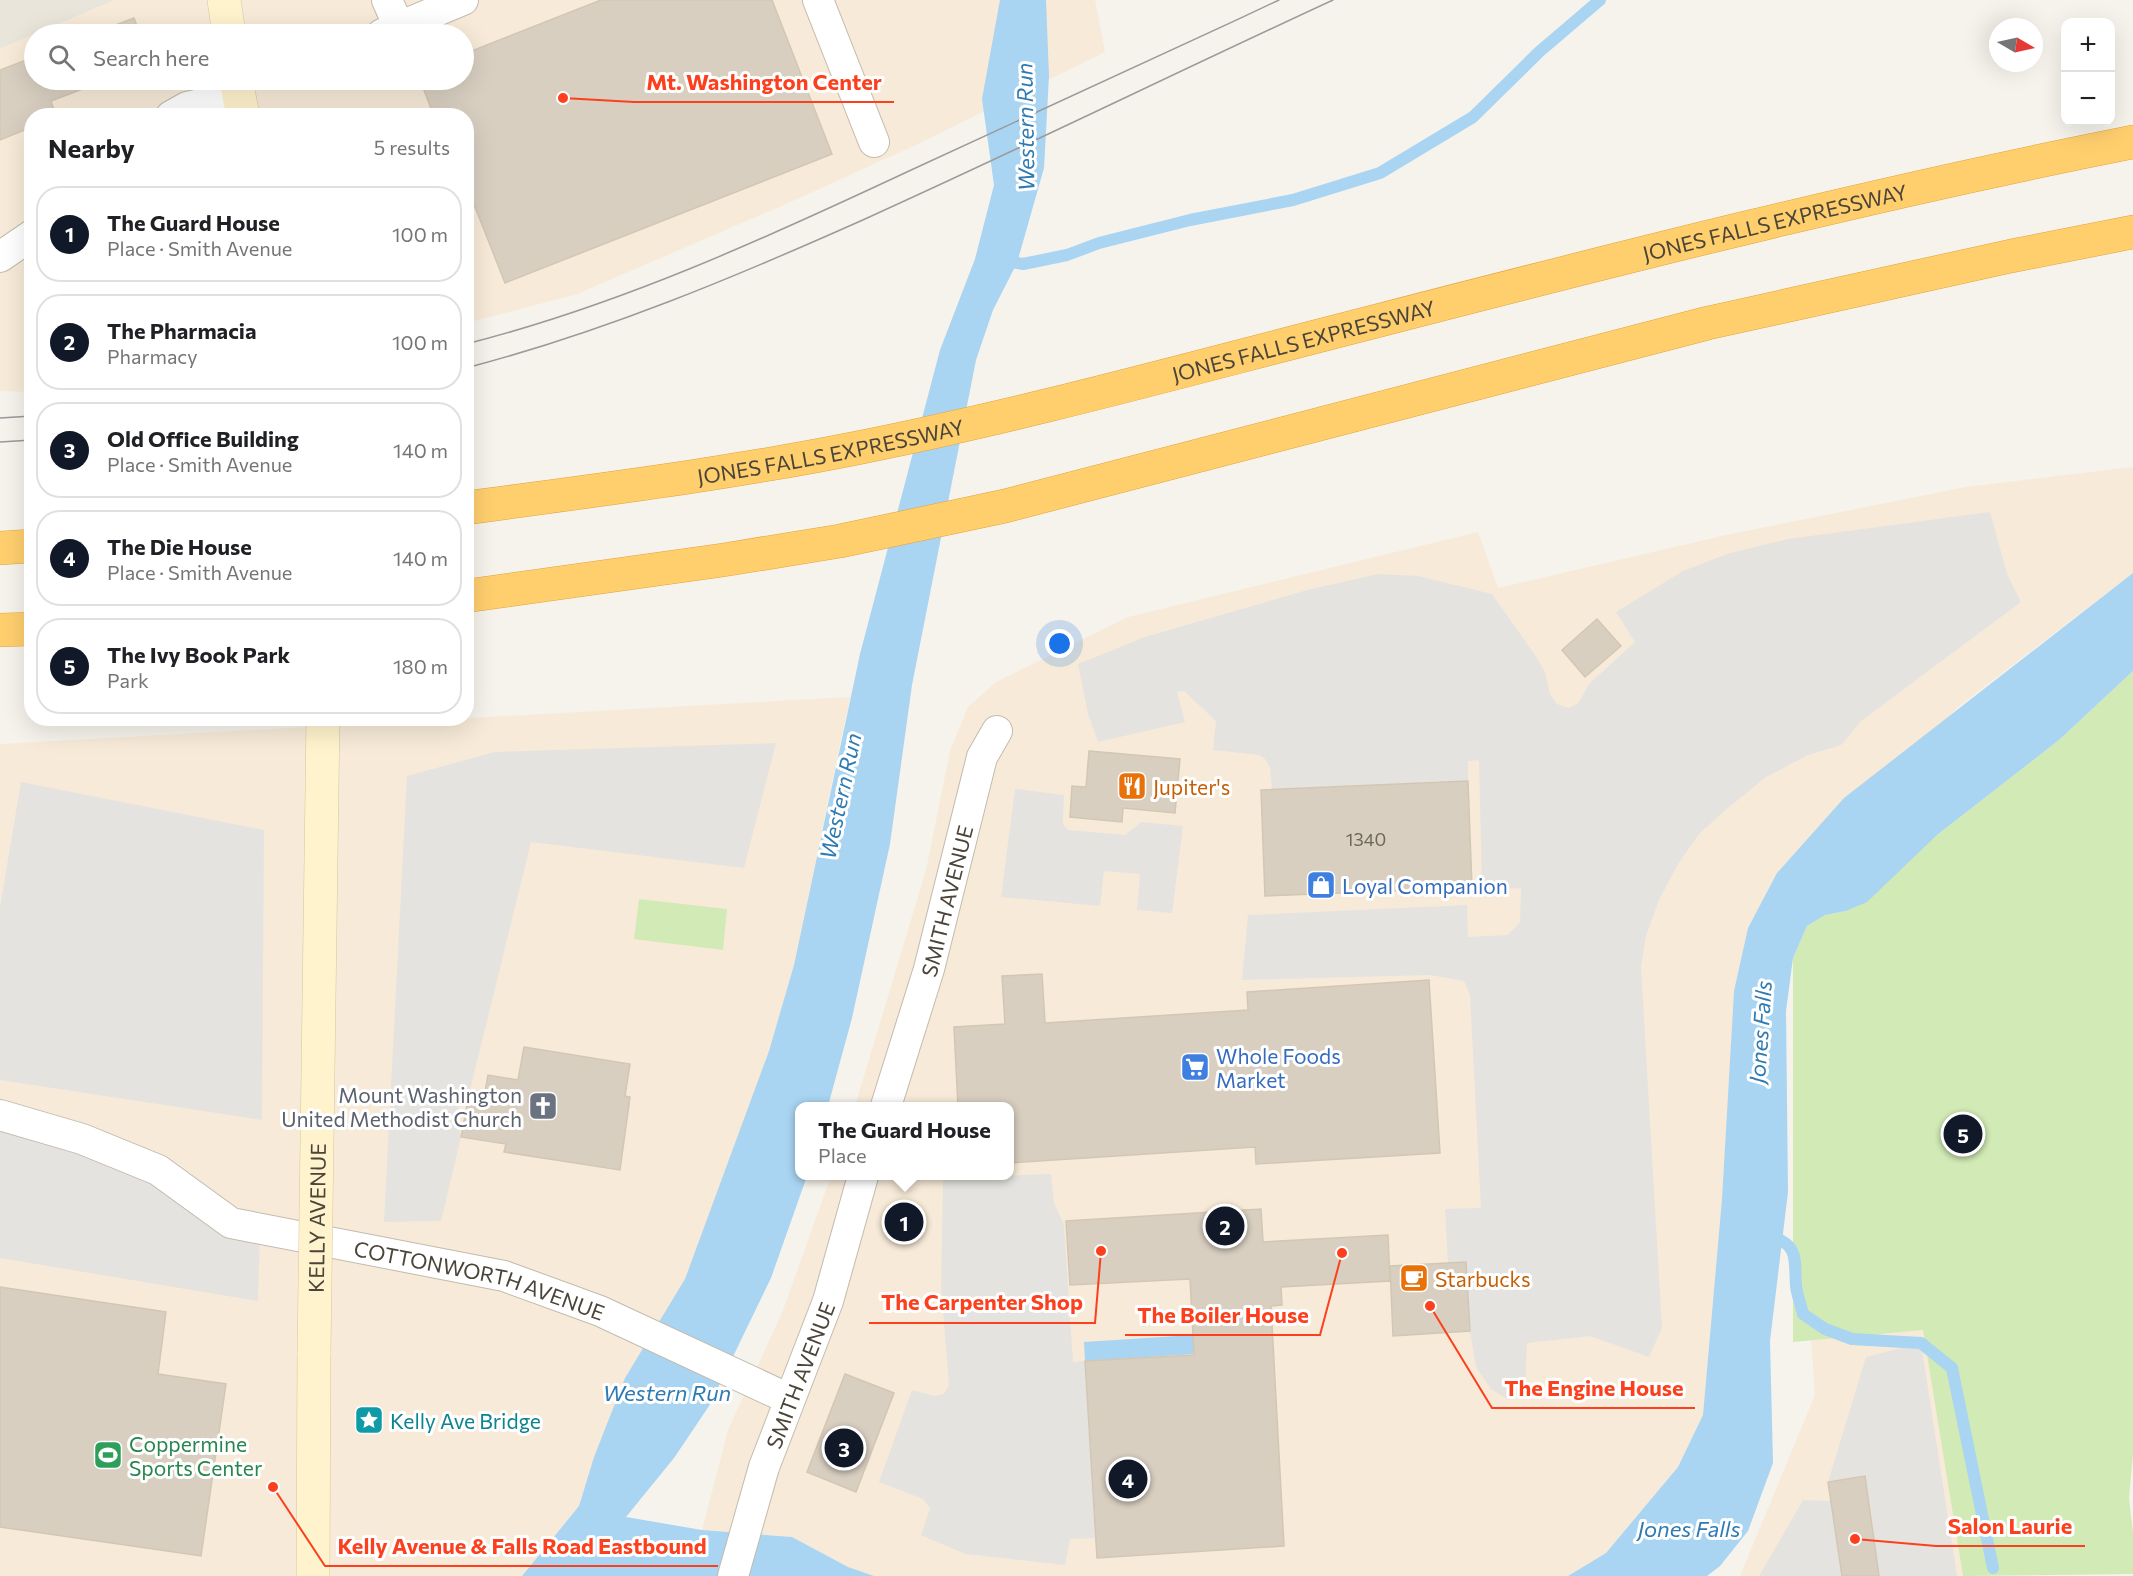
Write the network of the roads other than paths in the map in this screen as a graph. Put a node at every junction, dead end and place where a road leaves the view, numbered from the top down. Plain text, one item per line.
1 (224, 0) edge
2 (387, 0) edge
3 (463, 0) edge
4 (818, 0) edge
5 (227, 24) edge
6 (389, 24) edge
7 (406, 24) edge
8 (239, 97) edge
9 (185, 108) edge
10 (874, 142) dead end
11 (2133, 142) edge
12 (2133, 232) edge
13 (24, 240) edge
14 (0, 257) edge
15 (474, 507) edge
16 (24, 546) edge
17 (0, 548) edge
18 (474, 595) edge
19 (323, 726) edge
20 (997, 731) dead end
21 (888, 1102) edge
22 (0, 1115) edge
23 (862, 1180) edge
24 (789, 1399) junction
25 (313, 1576) edge
26 (734, 1576) edge

1 - 5 main road
2 - 6 street
3 - 7 street
4 - 10 street
8 - 9 street
11 - 15 highway, JONES FALLS EXPRESSWAY
12 - 18 highway
13 - 14 street
16 - 17 highway
19 - 25 main road, KELLY AVENUE, bridge
20 - 21 street, SMITH AVENUE
22 - 24 street, COTTONWORTH AVENUE
23 - 24 street, SMITH AVENUE
24 - 26 street, SMITH AVENUE

